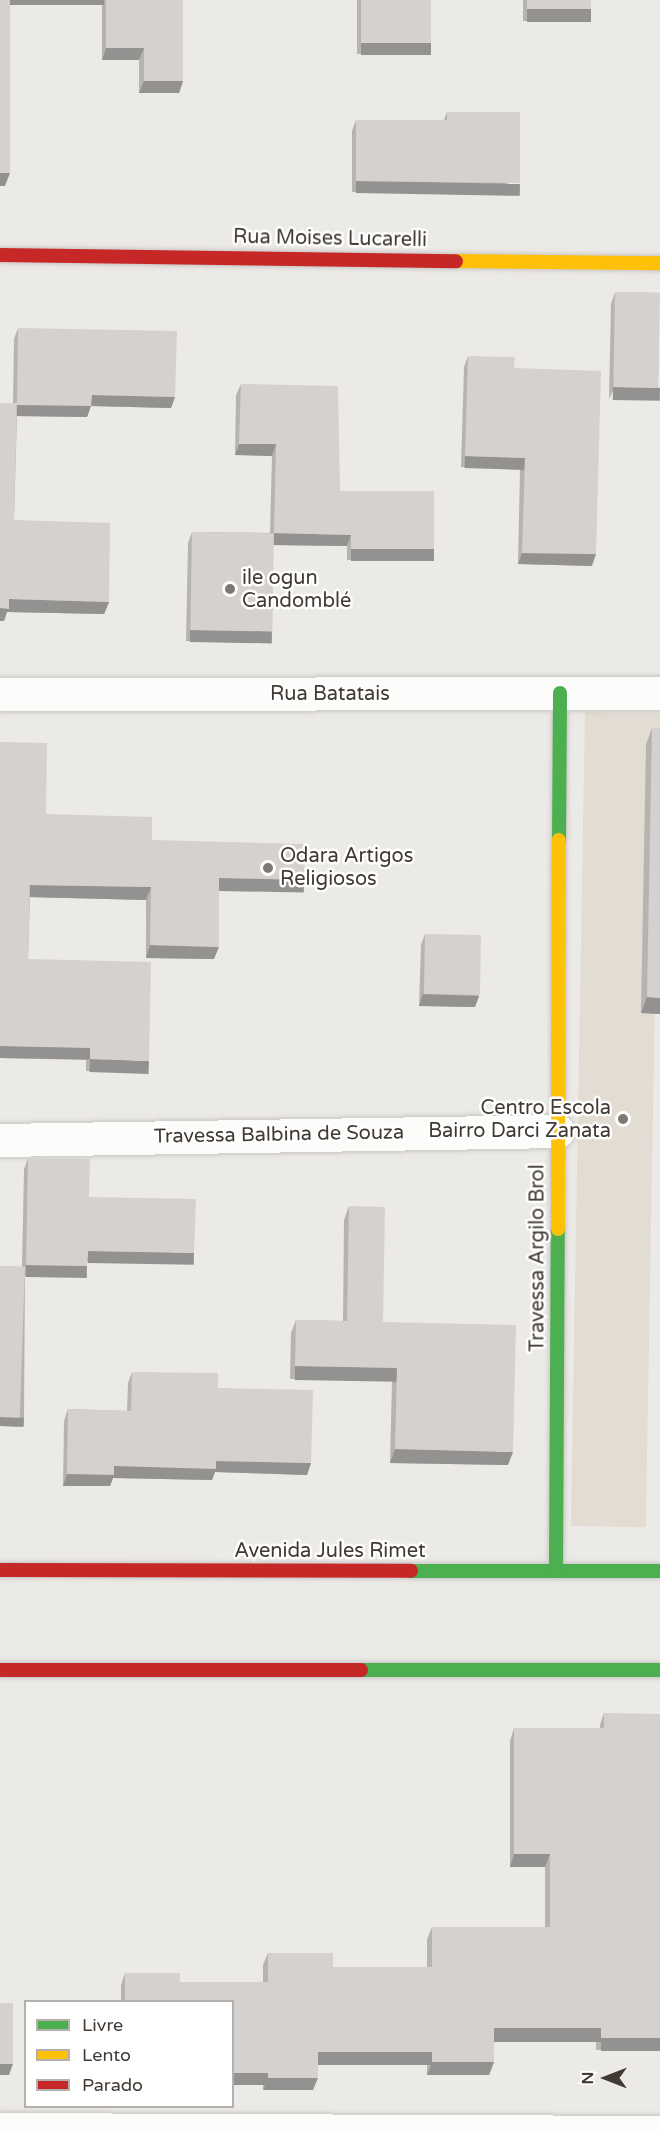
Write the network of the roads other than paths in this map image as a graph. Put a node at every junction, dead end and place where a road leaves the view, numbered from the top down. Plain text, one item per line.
1 (0, 255) edge
2 (660, 263) edge
3 (560, 693) junction
4 (660, 693) edge
5 (0, 694) edge
6 (558, 1131) junction
7 (0, 1140) edge
8 (0, 1570) edge
9 (556, 1571) junction
10 (660, 1571) edge
11 (0, 1670) edge
12 (660, 1670) edge
13 (0, 2129) edge
14 (660, 2132) edge

1 - 2 street, Rua Moises Lucarelli
3 - 4 street, Rua Batatais
3 - 5 street, Rua Batatais
3 - 6 street, Travessa Argilo Brol
6 - 7 street, Travessa Balbina de Souza
6 - 9 street, Travessa Argilo Brol
8 - 9 street, Avenida Jules Rimet
9 - 10 street, Avenida Jules Rimet
11 - 12 street
13 - 14 street

